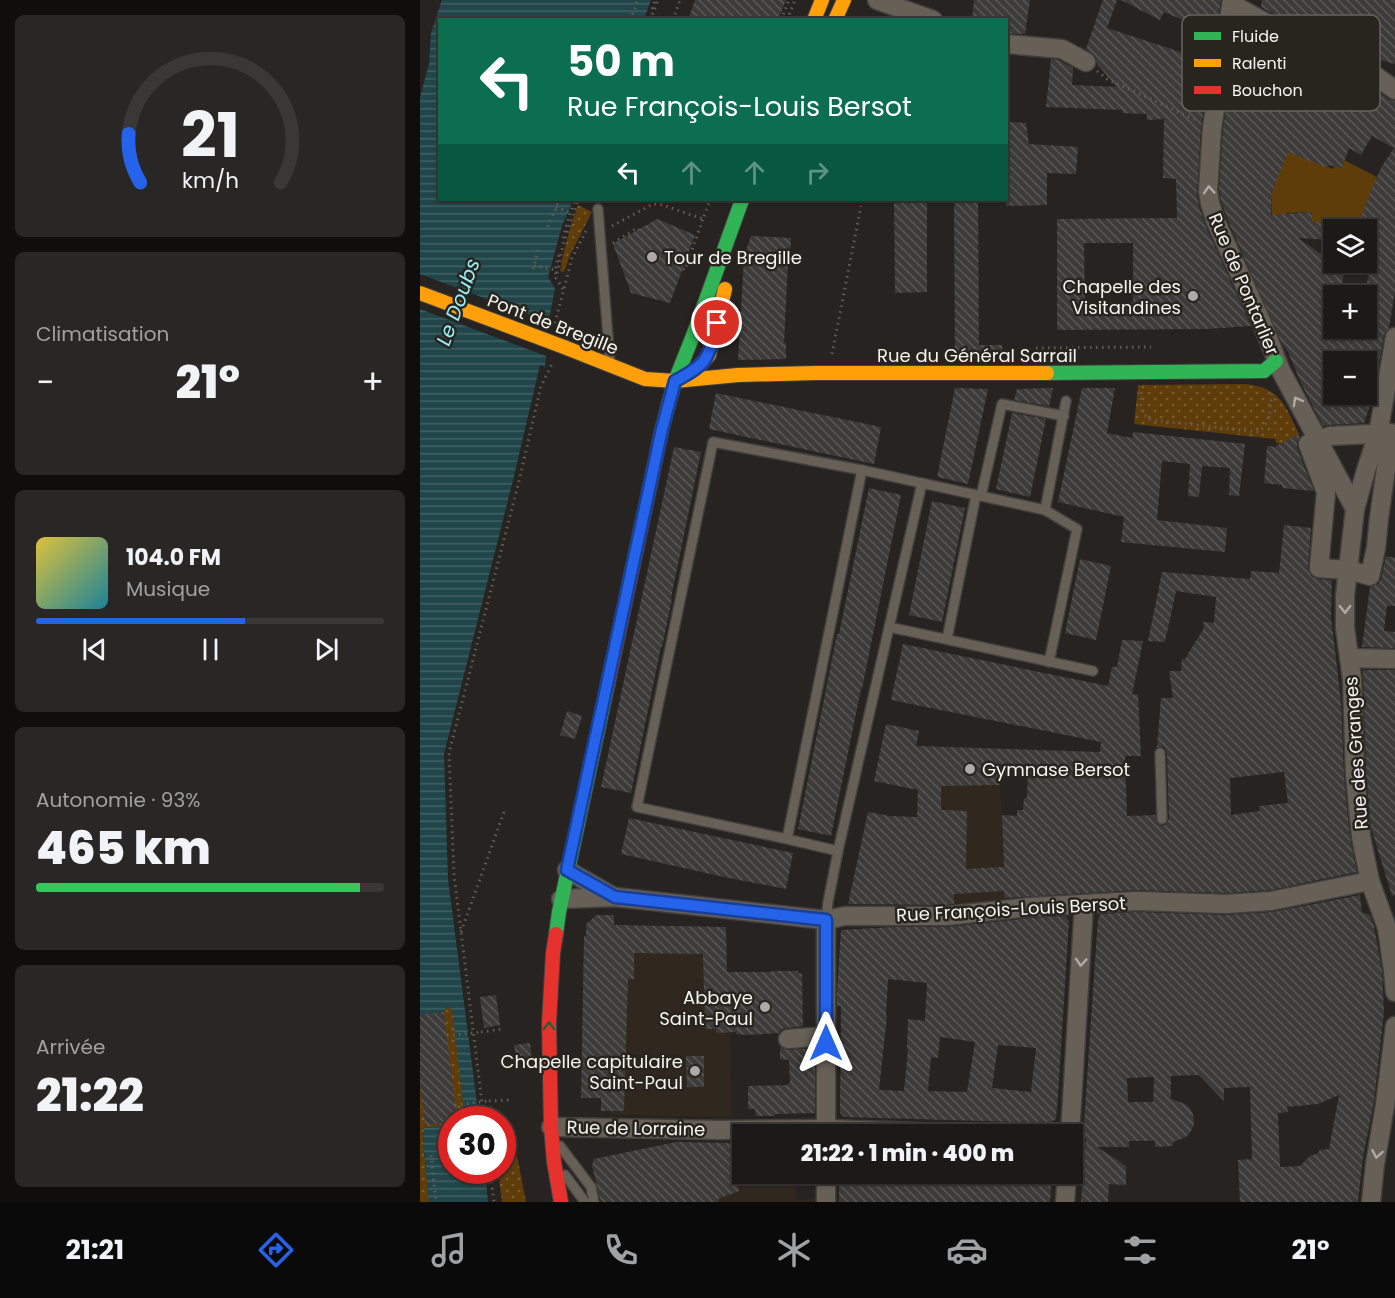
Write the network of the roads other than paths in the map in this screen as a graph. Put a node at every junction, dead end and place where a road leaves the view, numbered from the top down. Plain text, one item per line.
1 (822, 0) edge
2 (844, 0) edge
3 (877, 0) edge
4 (1232, 2) edge
5 (1254, 15) edge
6 (815, 18) edge
7 (836, 18) edge
8 (927, 18) edge
9 (1008, 44) edge
10 (1086, 62) road end
11 (1380, 79) edge
12 (1395, 90) edge
13 (1215, 111) edge
14 (742, 201) edge
15 (756, 201) edge
16 (598, 209) road end
17 (420, 293) edge
18 (1395, 337) edge
19 (1276, 361) junction
20 (610, 365) junction
21 (675, 381) junction
22 (1066, 401) dead end
23 (1064, 416) junction
24 (1378, 434) junction
25 (1318, 440) junction
26 (862, 470) junction
27 (1366, 470) junction
28 (1334, 472) junction
29 (922, 483) junction
30 (978, 496) junction
31 (1356, 509) junction
32 (1045, 510) junction
33 (1347, 570) junction
34 (890, 627) junction
35 (947, 639) junction
36 (1349, 658) junction
37 (1395, 659) edge
38 (1049, 662) junction
39 (1092, 671) dead end
40 (1160, 753) dead end
41 (1162, 819) dead end
42 (787, 839) junction
43 (838, 851) junction
44 (567, 870) junction
45 (1370, 881) junction
46 (615, 897) junction
47 (561, 899) junction
48 (1084, 904) junction
49 (826, 920) junction
50 (1395, 992) edge
51 (1395, 1026) edge
52 (826, 1036) junction
53 (788, 1039) dead end
54 (1390, 1106) edge
55 (826, 1124) edge
56 (1071, 1124) edge
57 (551, 1130) junction
58 (732, 1130) edge
59 (554, 1162) junction
60 (588, 1172) dead end
61 (826, 1184) edge
62 (1066, 1184) edge
63 (591, 1187) junction
64 (562, 1199) edge
65 (585, 1202) edge
66 (594, 1202) edge
67 (826, 1202) edge
68 (1065, 1202) edge
69 (1371, 1202) edge

1 - 6 street
2 - 7 street
3 - 8 street
4 - 5 street
9 - 10 street
11 - 12 street
19 -> 13 street, Rue de Pontarlier
14 - 21 street
15 - 21 street
16 - 20 lane
17 - 20 street, Pont de Bregille, bridge
18 - 24 street, Rue des Granges
19 - 21 street, Rue du Général Sarrail
25 -> 19 street, Rue de Pontarlier
20 - 21 street, Pont de Bregille
21 - 44 street
22 - 23 lane
23 - 30 lane
23 - 32 lane
24 - 25 street
24 - 27 street, Rue des Granges
24 - 33 street
25 - 28 street, Rue de Pontarlier
25 - 33 street
26 - 29 lane
26 - 42 lane
26 - 42 lane
27 - 28 street
27 - 31 street, Rue des Granges
28 - 31 street, Rue de Pontarlier
29 - 30 lane
29 - 34 lane
30 - 32 lane
30 - 35 lane
31 - 33 street, Rue des Granges
32 - 38 lane
33 -> 36 street, Rue des Granges
34 - 35 lane
34 - 43 lane
35 - 38 lane
36 - 37 street
36 - 45 street, Rue des Granges
38 - 39 lane
40 - 41 lane
42 - 43 lane
43 - 49 lane
44 - 46 street, Rue François-Louis Bersot
44 - 47 street
45 - 48 street, Rue François-Louis Bersot
45 - 50 street, Rue des Granges
46 - 47 street, Rue François-Louis Bersot
46 - 49 street, Rue François-Louis Bersot
57 -> 47 street
48 - 49 street, Rue François-Louis Bersot
48 -> 56 street
49 - 52 street
51 - 54 street
52 - 53 street
52 - 55 street
54 -> 69 street
57 - 58 street, Rue de Lorraine
57 - 59 street
57 - 63 lane
59 - 64 street
59 - 65 lane
60 - 63 lane
61 - 67 street
62 - 68 street
63 - 66 lane

